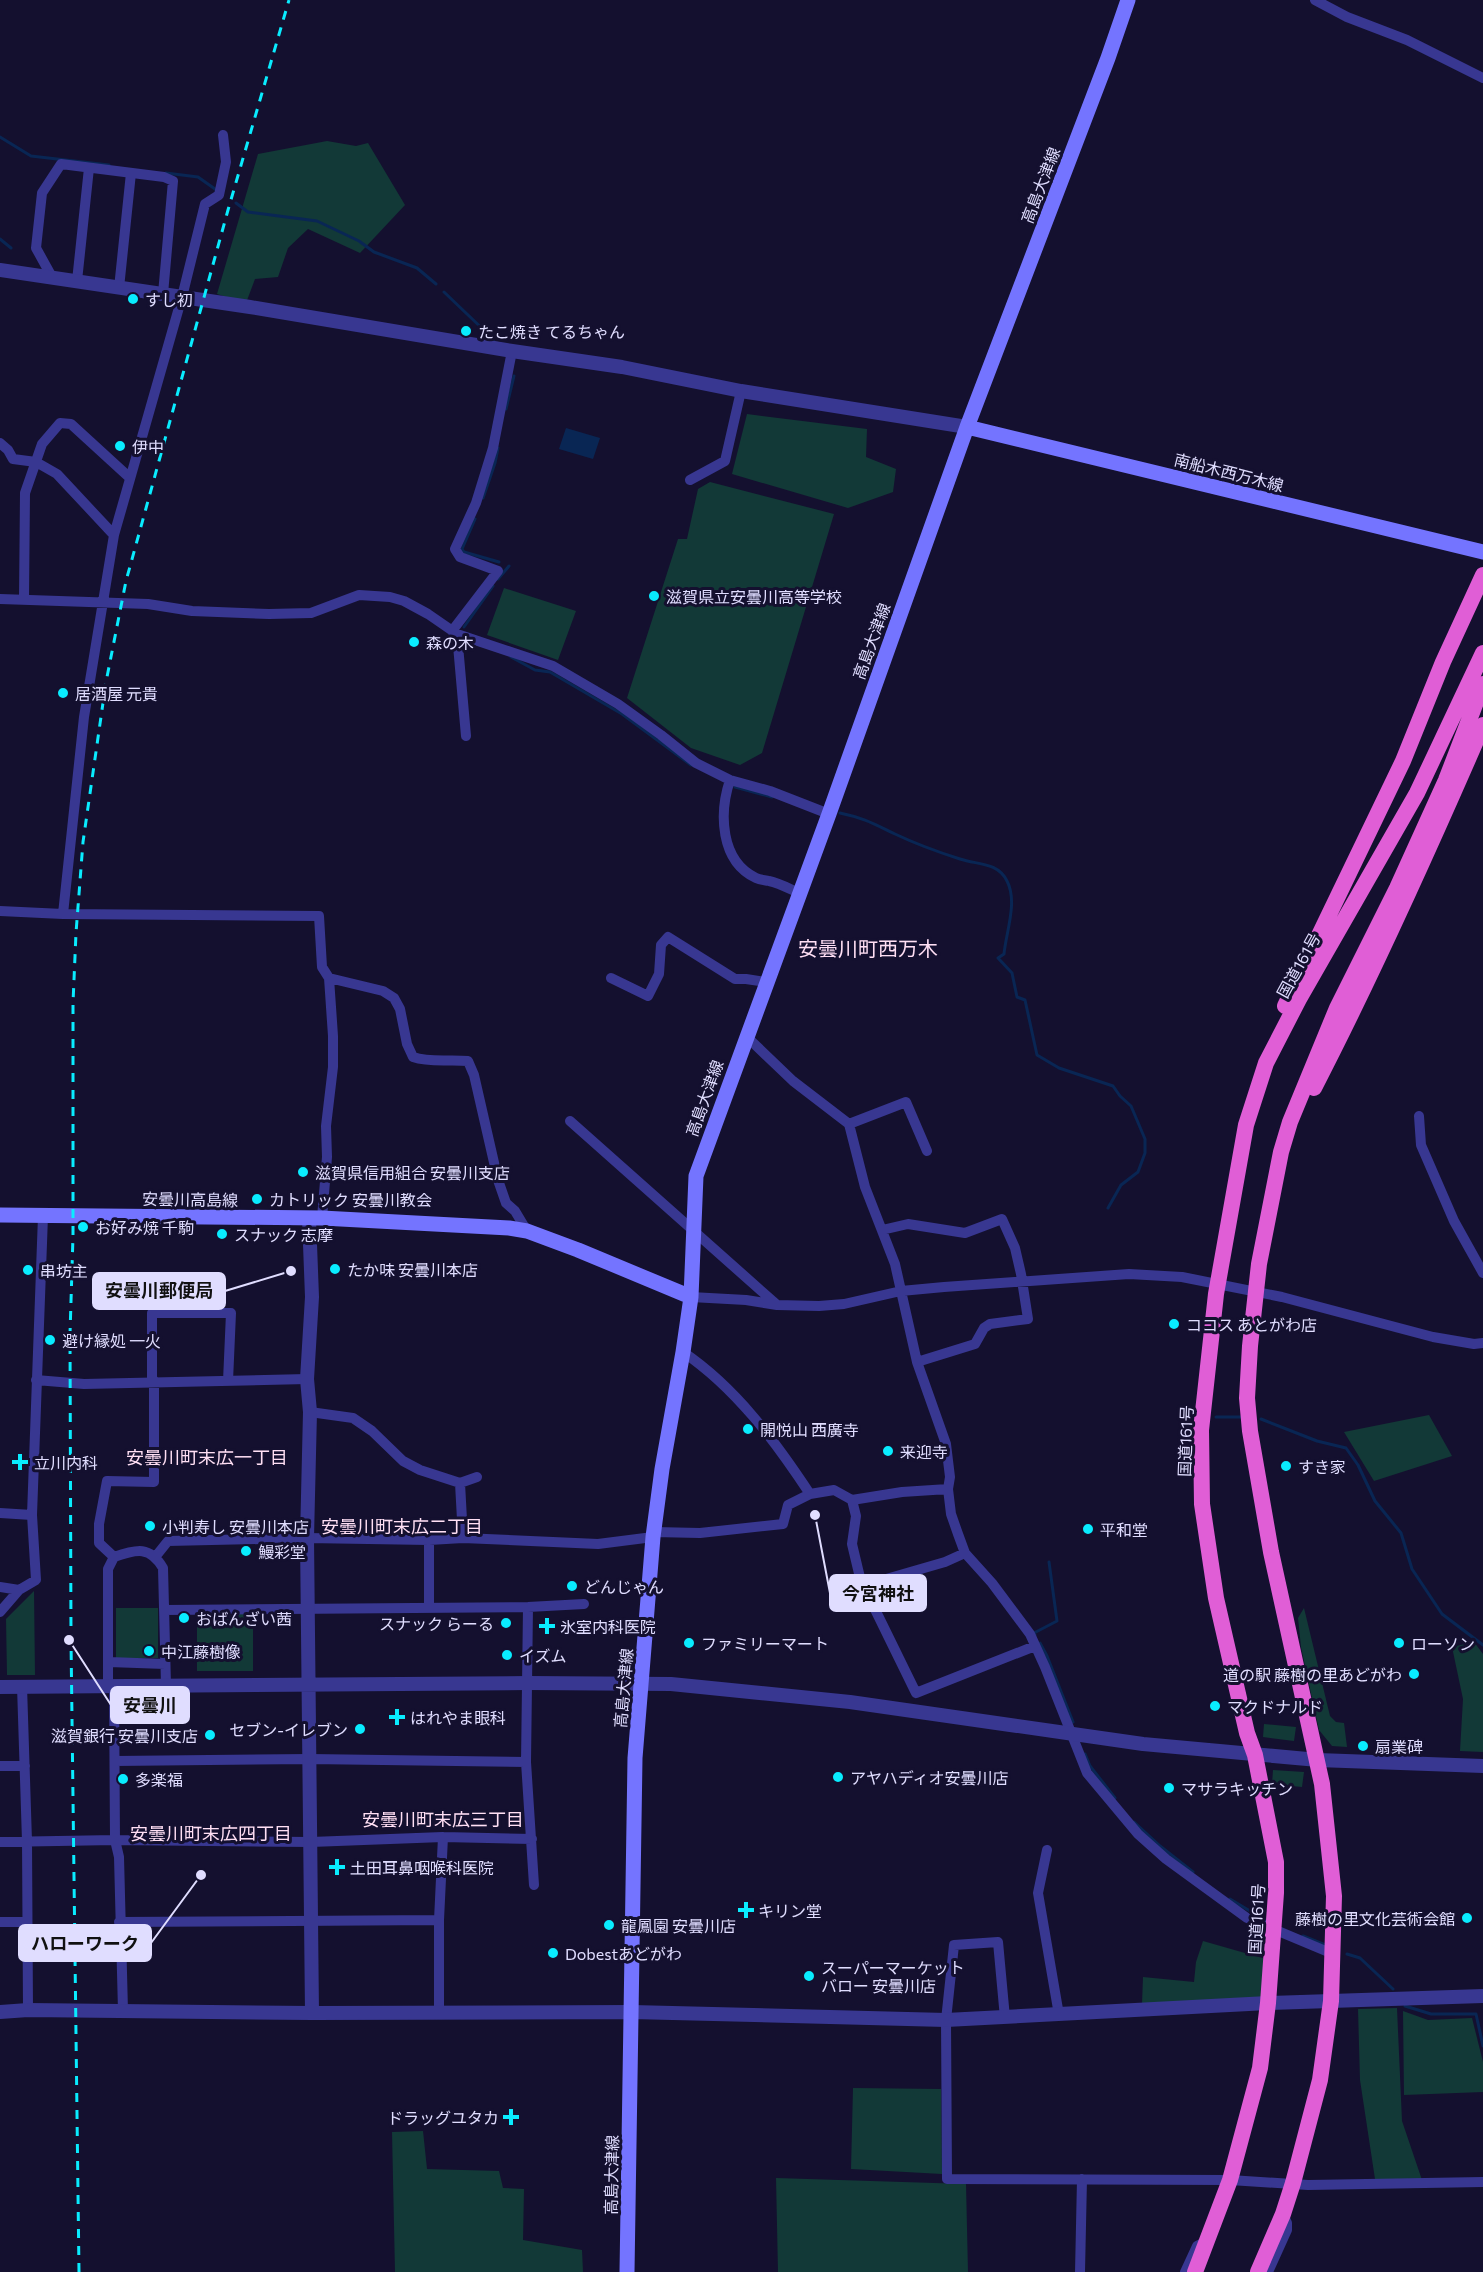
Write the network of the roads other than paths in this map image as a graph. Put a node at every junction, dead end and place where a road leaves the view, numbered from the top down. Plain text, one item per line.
1 (1128, 0) edge
2 (1315, 0) edge
3 (1483, 78) edge
4 (223, 135) dead end
5 (89, 168) junction
6 (131, 172) junction
7 (0, 270) edge
8 (52, 278) junction
9 (77, 281) junction
10 (120, 288) junction
11 (163, 294) junction
12 (182, 297) junction
13 (512, 351) junction
14 (741, 391) junction
15 (967, 427) junction
16 (0, 443) edge
17 (36, 462) junction
18 (130, 478) junction
19 (690, 480) dead end
20 (114, 535) junction
21 (1483, 552) edge
22 (1483, 576) edge
23 (0, 599) edge
24 (24, 599) junction
25 (103, 603) junction
26 (455, 632) junction
27 (1483, 653) edge
28 (1483, 684) edge
29 (1483, 725) edge
30 (466, 736) dead end
31 (730, 780) junction
32 (829, 814) junction
33 (799, 893) junction
34 (0, 911) edge
35 (63, 914) junction
36 (329, 978) junction
37 (611, 978) dead end
38 (766, 982) junction
39 (746, 1036) junction
40 (1266, 1064) junction
41 (1419, 1116) dead end
42 (570, 1121) dead end
43 (1290, 1122) junction
44 (849, 1124) junction
45 (927, 1151) dead end
46 (0, 1215) edge
47 (43, 1216) junction
48 (316, 1218) junction
49 (882, 1230) junction
50 (527, 1231) junction
51 (694, 1233) junction
52 (1483, 1272) edge
53 (1022, 1283) junction
54 (1218, 1284) junction
55 (901, 1291) junction
56 (1255, 1293) junction
57 (691, 1297) junction
58 (777, 1305) junction
59 (1483, 1342) edge
60 (684, 1352) junction
61 (917, 1362) junction
62 (307, 1379) junction
63 (36, 1380) junction
64 (228, 1381) junction
65 (154, 1383) junction
66 (310, 1412) junction
67 (477, 1477) dead end
68 (460, 1484) junction
69 (948, 1489) junction
70 (810, 1494) junction
71 (852, 1500) junction
72 (0, 1513) edge
73 (32, 1515) junction
74 (654, 1534) junction
75 (308, 1538) junction
76 (463, 1538) junction
77 (429, 1540) junction
78 (965, 1553) junction
79 (156, 1556) junction
80 (114, 1557) junction
81 (862, 1586) junction
82 (0, 1587) edge
83 (19, 1590) junction
84 (584, 1604) dead end
85 (429, 1607) junction
86 (528, 1607) junction
87 (309, 1608) junction
88 (164, 1610) junction
89 (0, 1612) edge
90 (1035, 1646) junction
91 (110, 1662) junction
92 (165, 1664) junction
93 (528, 1683) junction
94 (642, 1683) junction
95 (310, 1684) junction
96 (166, 1685) junction
97 (22, 1686) junction
98 (111, 1686) junction
99 (0, 1687) edge
100 (1072, 1735) junction
101 (1255, 1755) junction
102 (310, 1759) junction
103 (1318, 1760) junction
104 (115, 1761) junction
105 (526, 1762) junction
106 (0, 1766) edge
107 (25, 1766) junction
108 (1483, 1766) edge
109 (443, 1837) junction
110 (532, 1839) junction
111 (115, 1840) junction
112 (27, 1841) junction
113 (0, 1842) edge
114 (311, 1842) junction
115 (1047, 1850) dead end
116 (534, 1885) dead end
117 (312, 1920) junction
118 (439, 1920) junction
119 (0, 1922) edge
120 (27, 1922) junction
121 (120, 1922) junction
122 (1275, 1930) junction
123 (1333, 1954) junction
124 (1483, 1996) edge
125 (1331, 2001) junction
126 (1268, 2003) junction
127 (28, 2010) junction
128 (123, 2011) junction
129 (0, 2012) edge
130 (632, 2012) junction
131 (312, 2013) junction
132 (439, 2013) junction
133 (1059, 2015) junction
134 (1005, 2018) junction
135 (946, 2020) junction
136 (1083, 2179) junction
137 (1230, 2180) junction
138 (1483, 2181) edge
139 (1293, 2183) junction
140 (1283, 2214) junction
141 (1207, 2240) junction
142 (627, 2272) edge
143 (1080, 2272) edge
144 (1185, 2272) edge
145 (1195, 2272) edge
146 (1258, 2272) edge
147 (1268, 2272) edge

1 - 15 main road, 高島大津線
2 - 3 street
4 - 12 street
5 - 6 street
5 - 8 street
5 - 9 street
6 - 10 street
6 - 11 street
7 - 8 street
8 - 9 street
9 - 10 street
10 - 11 street
11 - 12 street
12 - 13 street
12 - 18 street
13 - 14 street
13 - 26 street
14 - 15 street
14 - 19 street
15 - 21 main road, 南船木西万木線
15 - 32 main road, 高島大津線
16 - 17 street
17 - 18 street
17 - 20 street
17 - 24 street
18 - 20 street
20 - 25 street
22 - 40 highway
23 - 24 street
24 - 25 street
25 - 26 street
25 - 35 street
26 - 30 street
26 - 31 street
27 - 40 highway, 国道161号
28 - 43 highway
29 - 43 highway
31 - 32 street
31 - 33 street
32 - 33 main road, 高島大津線
33 - 38 main road, 高島大津線
34 - 35 street
35 - 36 street
36 - 48 street
36 - 50 street
37 - 38 street
38 - 39 main road, 高島大津線
39 - 44 street
39 - 51 main road, 高島大津線
40 - 54 highway, 国道161号
41 - 52 street
42 - 51 street
43 - 56 highway
44 - 45 street
44 - 49 street
46 - 47 main road, 安曇川高島線
47 - 48 main road, 安曇川高島線
47 - 63 street
48 - 50 main road, 安曇川高島線
48 - 62 street
49 - 53 street
49 - 55 street
50 - 57 main road, 安曇川高島線
51 - 57 main road, 高島大津線
51 - 58 street
53 - 54 street
53 - 55 street
53 - 61 street
54 - 56 street
54 - 101 highway, 国道161号
55 - 58 street
55 - 61 street
56 - 59 street
56 - 103 highway
57 - 58 street
57 - 60 main road, 高島大津線
60 - 70 street
60 - 74 main road, 高島大津線
61 - 69 street
62 - 64 street
62 - 66 street
63 - 65 street
63 - 73 street
64 - 65 street
64 - 65 street
65 - 80 street
66 - 68 street
66 - 75 street
67 - 68 street
68 - 76 street
69 - 71 street
69 - 78 street
70 - 71 street
70 - 74 street
71 - 81 street
72 - 73 street
73 - 83 street
74 - 76 street
74 - 94 main road, 高島大津線
75 - 77 street
75 - 79 street
75 - 87 street
76 - 77 street
77 - 85 street
78 - 81 street
78 - 90 street
79 - 80 street
79 - 88 street
80 - 91 street
81 - 90 street
82 - 83 street
83 - 89 street
84 - 86 street
85 - 86 street
85 - 87 street
86 - 93 street
87 - 88 street
87 - 95 street
88 - 92 street
90 - 100 street
91 - 92 street
91 - 98 street
92 - 96 street
93 - 94 street
93 - 95 street
93 - 105 street
94 - 100 street
94 - 130 main road, 高島大津線
95 - 96 street
95 - 102 street
96 - 98 street
97 - 98 street
97 - 99 street
97 - 107 street
98 - 104 street
100 - 101 street
100 - 122 street
101 - 103 street
101 - 122 highway, 国道161号
102 - 104 street
102 - 105 street
102 - 114 street
103 - 108 street
103 - 123 highway
104 - 111 street
105 - 110 street
106 - 107 street
107 - 112 street
109 - 110 street
109 - 114 street
109 - 118 street
110 - 116 street
111 - 112 street
111 - 114 street
111 - 121 street
112 - 113 street
112 - 120 street
114 - 117 street
115 - 133 street
117 - 118 street
117 - 121 street
117 - 131 street
118 - 132 street
119 - 120 street
120 - 127 street
121 - 128 street
122 - 123 street
122 - 126 highway, 国道161号
123 - 125 highway
124 - 125 street
125 - 126 street
125 - 139 highway
126 - 133 street
126 - 137 highway, 国道161号
127 - 128 street
127 - 129 street
128 - 131 street
130 - 132 street
130 - 135 street
130 - 142 main road, 高島大津線
131 - 132 street
133 - 134 street
134 - 135 street
134 - 135 street
135 - 136 street
136 - 137 street
136 - 143 street
137 - 139 street
137 - 141 highway, 国道161号
138 - 139 street
139 - 140 highway
140 - 146 highway
140 - 147 street
141 - 144 street
141 - 145 highway, 国道161号

